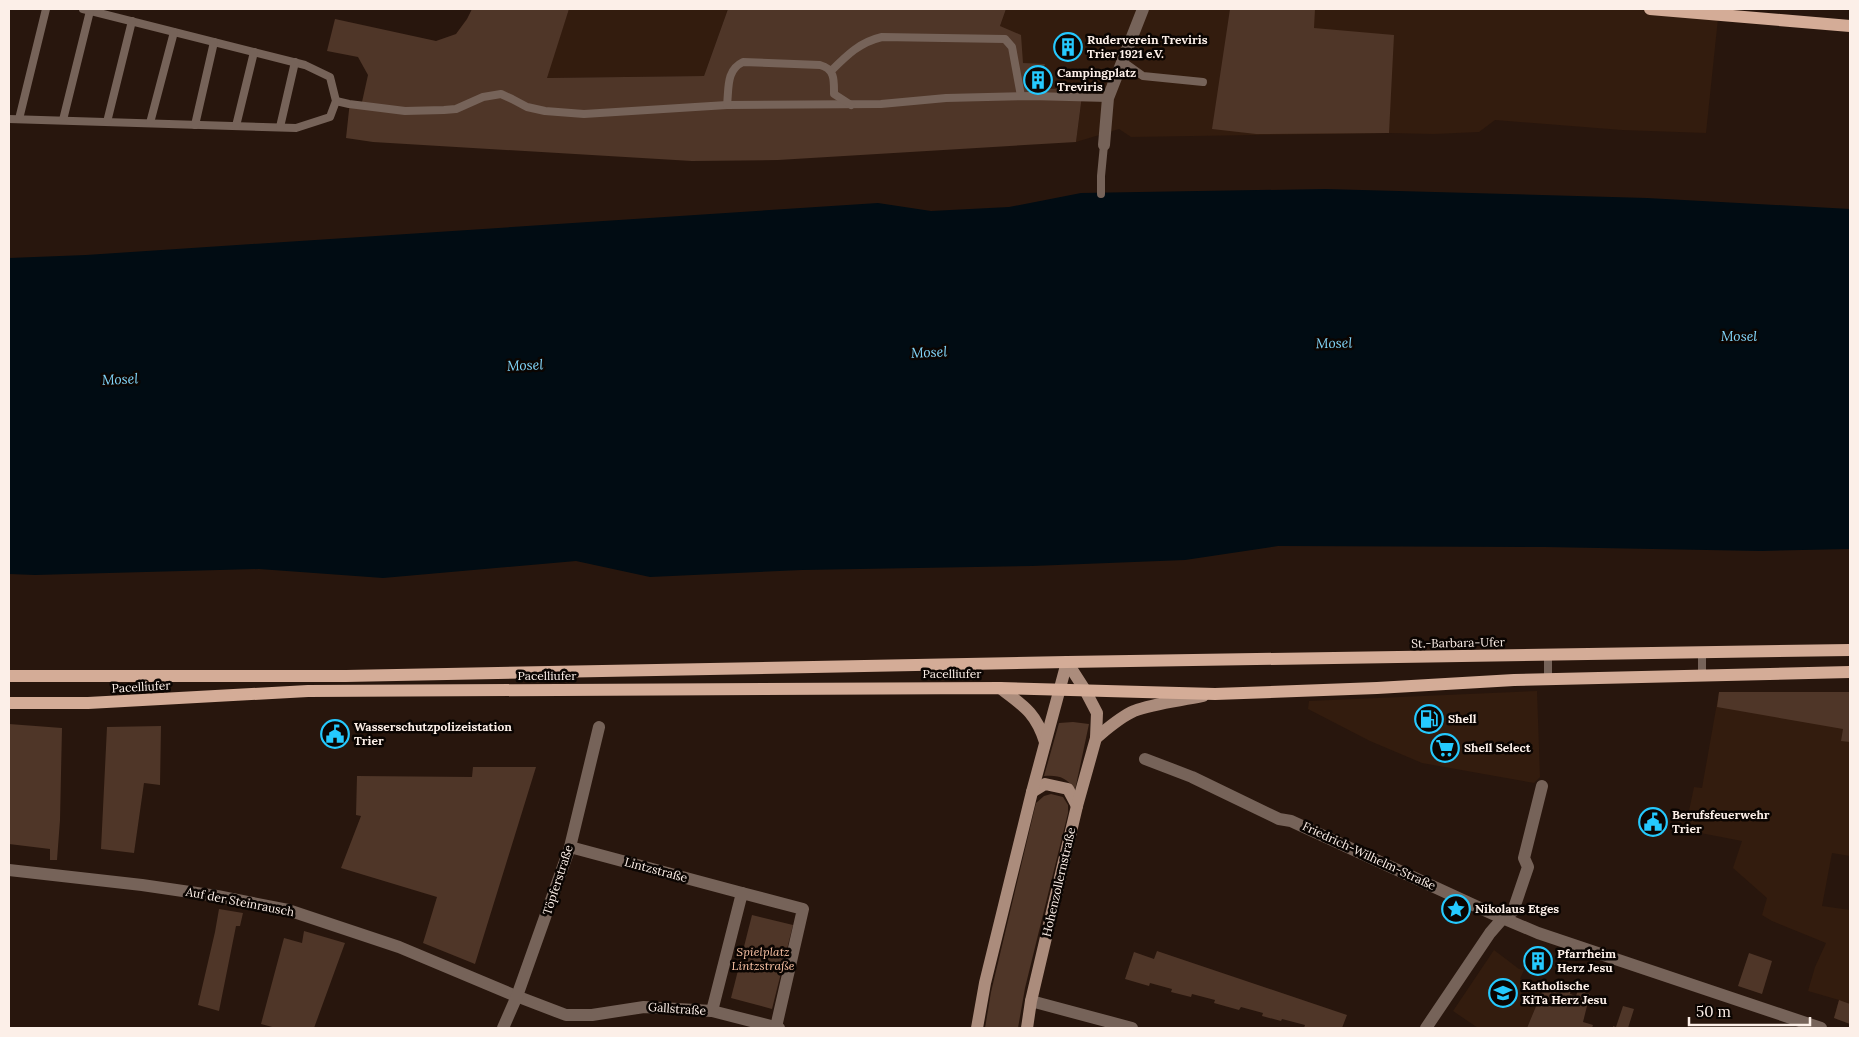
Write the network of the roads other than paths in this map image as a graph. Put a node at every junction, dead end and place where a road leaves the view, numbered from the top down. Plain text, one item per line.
1 (46, 9) edge
2 (1143, 9) edge
3 (1650, 9) edge
4 (86, 10) edge
5 (132, 21) junction
6 (1850, 26) edge
7 (174, 32) junction
8 (214, 42) junction
9 (254, 52) junction
10 (1122, 61) junction
11 (295, 62) junction
12 (831, 70) junction
13 (1203, 82) dead end
14 (1021, 96) junction
15 (1108, 98) junction
16 (336, 101) junction
17 (726, 105) junction
18 (851, 106) junction
19 (9, 119) edge
20 (19, 119) junction
21 (63, 120) junction
22 (107, 122) junction
23 (150, 123) junction
24 (194, 125) junction
25 (236, 126) junction
26 (280, 127) junction
27 (1104, 145) joint
28 (1101, 194) dead end
29 (1850, 650) edge
30 (1702, 653) junction
31 (1548, 655) junction
32 (1067, 662) junction
33 (9, 666) edge
34 (1850, 672) edge
35 (50, 675) junction
36 (9, 676) edge
37 (1702, 676) junction
38 (1548, 680) junction
39 (1000, 688) junction
40 (1059, 689) junction
41 (1085, 690) junction
42 (1215, 694) junction
43 (9, 703) edge
44 (599, 727) dead end
45 (1096, 738) junction
46 (1045, 743) junction
47 (1145, 759) dead end
48 (1542, 786) dead end
49 (1032, 792) junction
50 (1077, 806) junction
51 (570, 847) junction
52 (9, 870) edge
53 (742, 893) junction
54 (1503, 918) junction
55 (517, 996) junction
56 (1031, 1001) junction
57 (712, 1011) junction
58 (503, 1028) edge
59 (777, 1028) edge
60 (977, 1028) edge
61 (1027, 1028) edge
62 (1132, 1028) edge
63 (1426, 1028) edge
64 (1821, 1028) edge

1 - 20 lane
2 - 10 street
3 - 6 main road
4 - 5 lane
4 - 21 lane
5 - 7 lane
5 - 22 lane
7 - 8 lane
7 - 23 lane
8 - 9 lane
8 - 24 lane
9 - 11 lane
9 - 25 lane
10 - 13 lane
10 - 15 street
11 - 16 lane
11 - 26 lane
12 - 14 lane
12 - 17 lane
12 - 18 lane
14 - 15 lane
14 - 18 lane
15 - 27 street
16 - 17 lane
16 - 26 lane
17 - 18 lane
19 - 20 lane
20 - 21 lane
21 - 22 lane
22 - 23 lane
23 - 24 lane
24 - 25 lane
25 - 26 lane
27 - 28 lane
29 - 30 main road, St.-Barbara-Ufer
30 - 31 main road, St.-Barbara-Ufer
30 - 37 lane
31 - 32 main road, St.-Barbara-Ufer
31 - 38 lane
32 - 35 main road, Pacelliufer
32 - 40 street
32 - 41 street, Hohenzollernstraße
33 - 35 main road
34 - 37 main road
35 - 36 main road, Pacelliufer
37 - 38 main road
38 - 42 main road
39 - 40 main road, Pacelliufer
39 - 43 main road, Pacelliufer
39 - 46 street
40 - 41 main road, Pacelliufer
40 - 46 street
41 - 42 main road
41 - 45 street, Hohenzollernstraße
42 - 45 street
44 - 51 street, Töpferstraße
45 - 50 street, Hohenzollernstraße
46 - 49 street
47 - 54 street, Friedrich-Wilhelm-Straße
48 - 54 street
49 - 50 street
49 - 60 street
50 - 56 street, Hohenzollernstraße
51 - 53 street, Lintzstraße
51 - 55 street, Töpferstraße
52 - 55 street, Auf der Steinrausch
53 - 57 street
53 - 59 street, Lintzstraße
54 - 63 street
54 - 64 street, Friedrich-Wilhelm-Straße
55 - 57 street, Gallstraße
55 - 58 street, Töpferstraße
56 - 61 street, Hohenzollernstraße
56 - 62 street
57 - 59 street, Gallstraße

